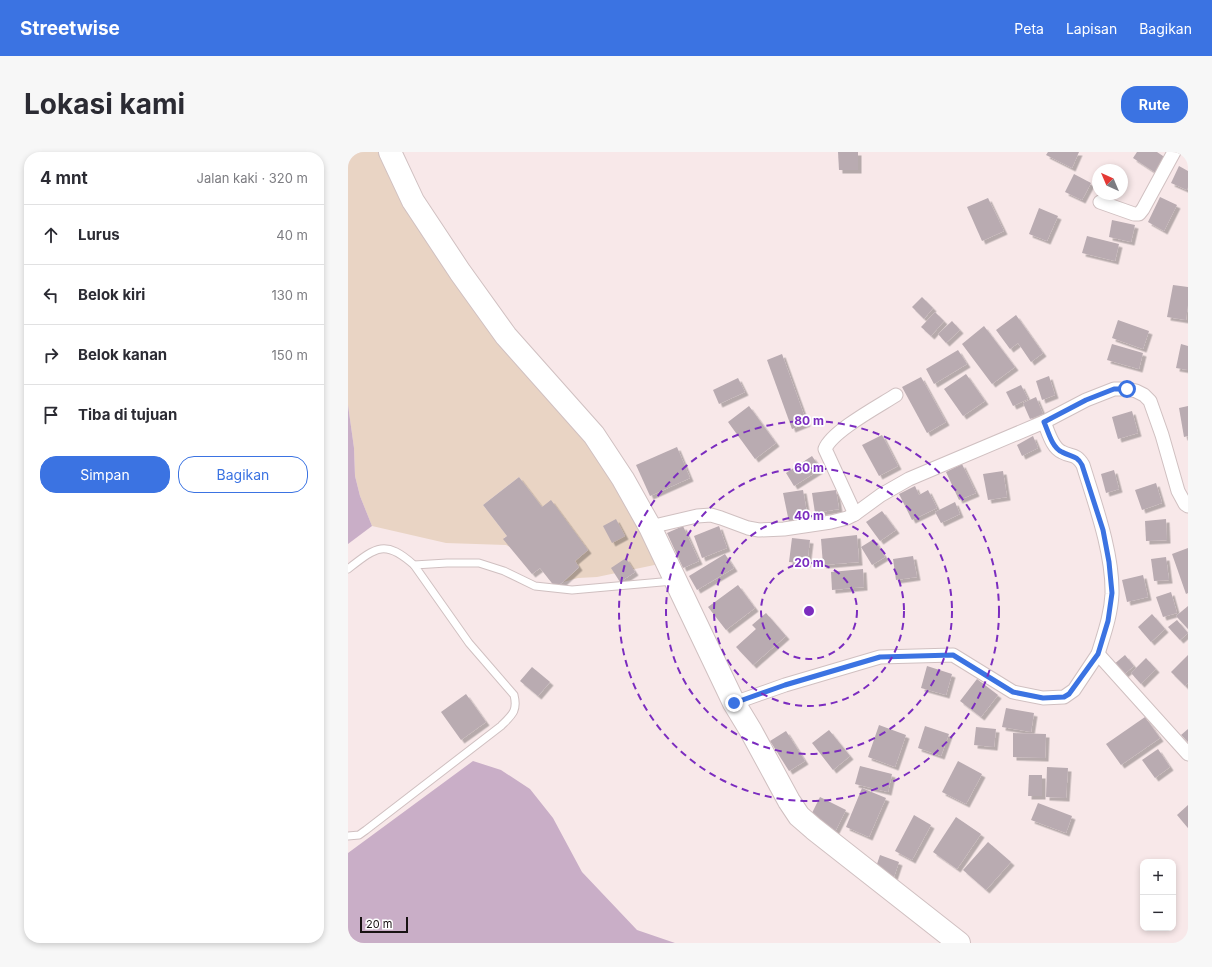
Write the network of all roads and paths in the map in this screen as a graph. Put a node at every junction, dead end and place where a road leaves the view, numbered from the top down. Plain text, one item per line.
1 (390, 152) edge
2 (1174, 152) edge
3 (1100, 202) dead end
4 (896, 395) dead end
5 (1044, 422) junction
6 (1188, 506) edge
7 (855, 514) junction
8 (650, 527) junction
9 (414, 565) junction
10 (348, 569) edge
11 (675, 580) junction
12 (1098, 654) junction
13 (734, 703) junction
14 (1188, 754) edge
15 (348, 836) edge
16 (960, 943) edge

1 - 8 highway
2 - 3 street
4 - 7 street
5 - 6 street
5 - 7 street
5 - 12 street
7 - 8 street
8 - 11 highway
9 - 10 lane
9 - 11 lane
9 - 15 lane
11 - 13 highway
12 - 13 street
12 - 14 street
13 - 16 highway

